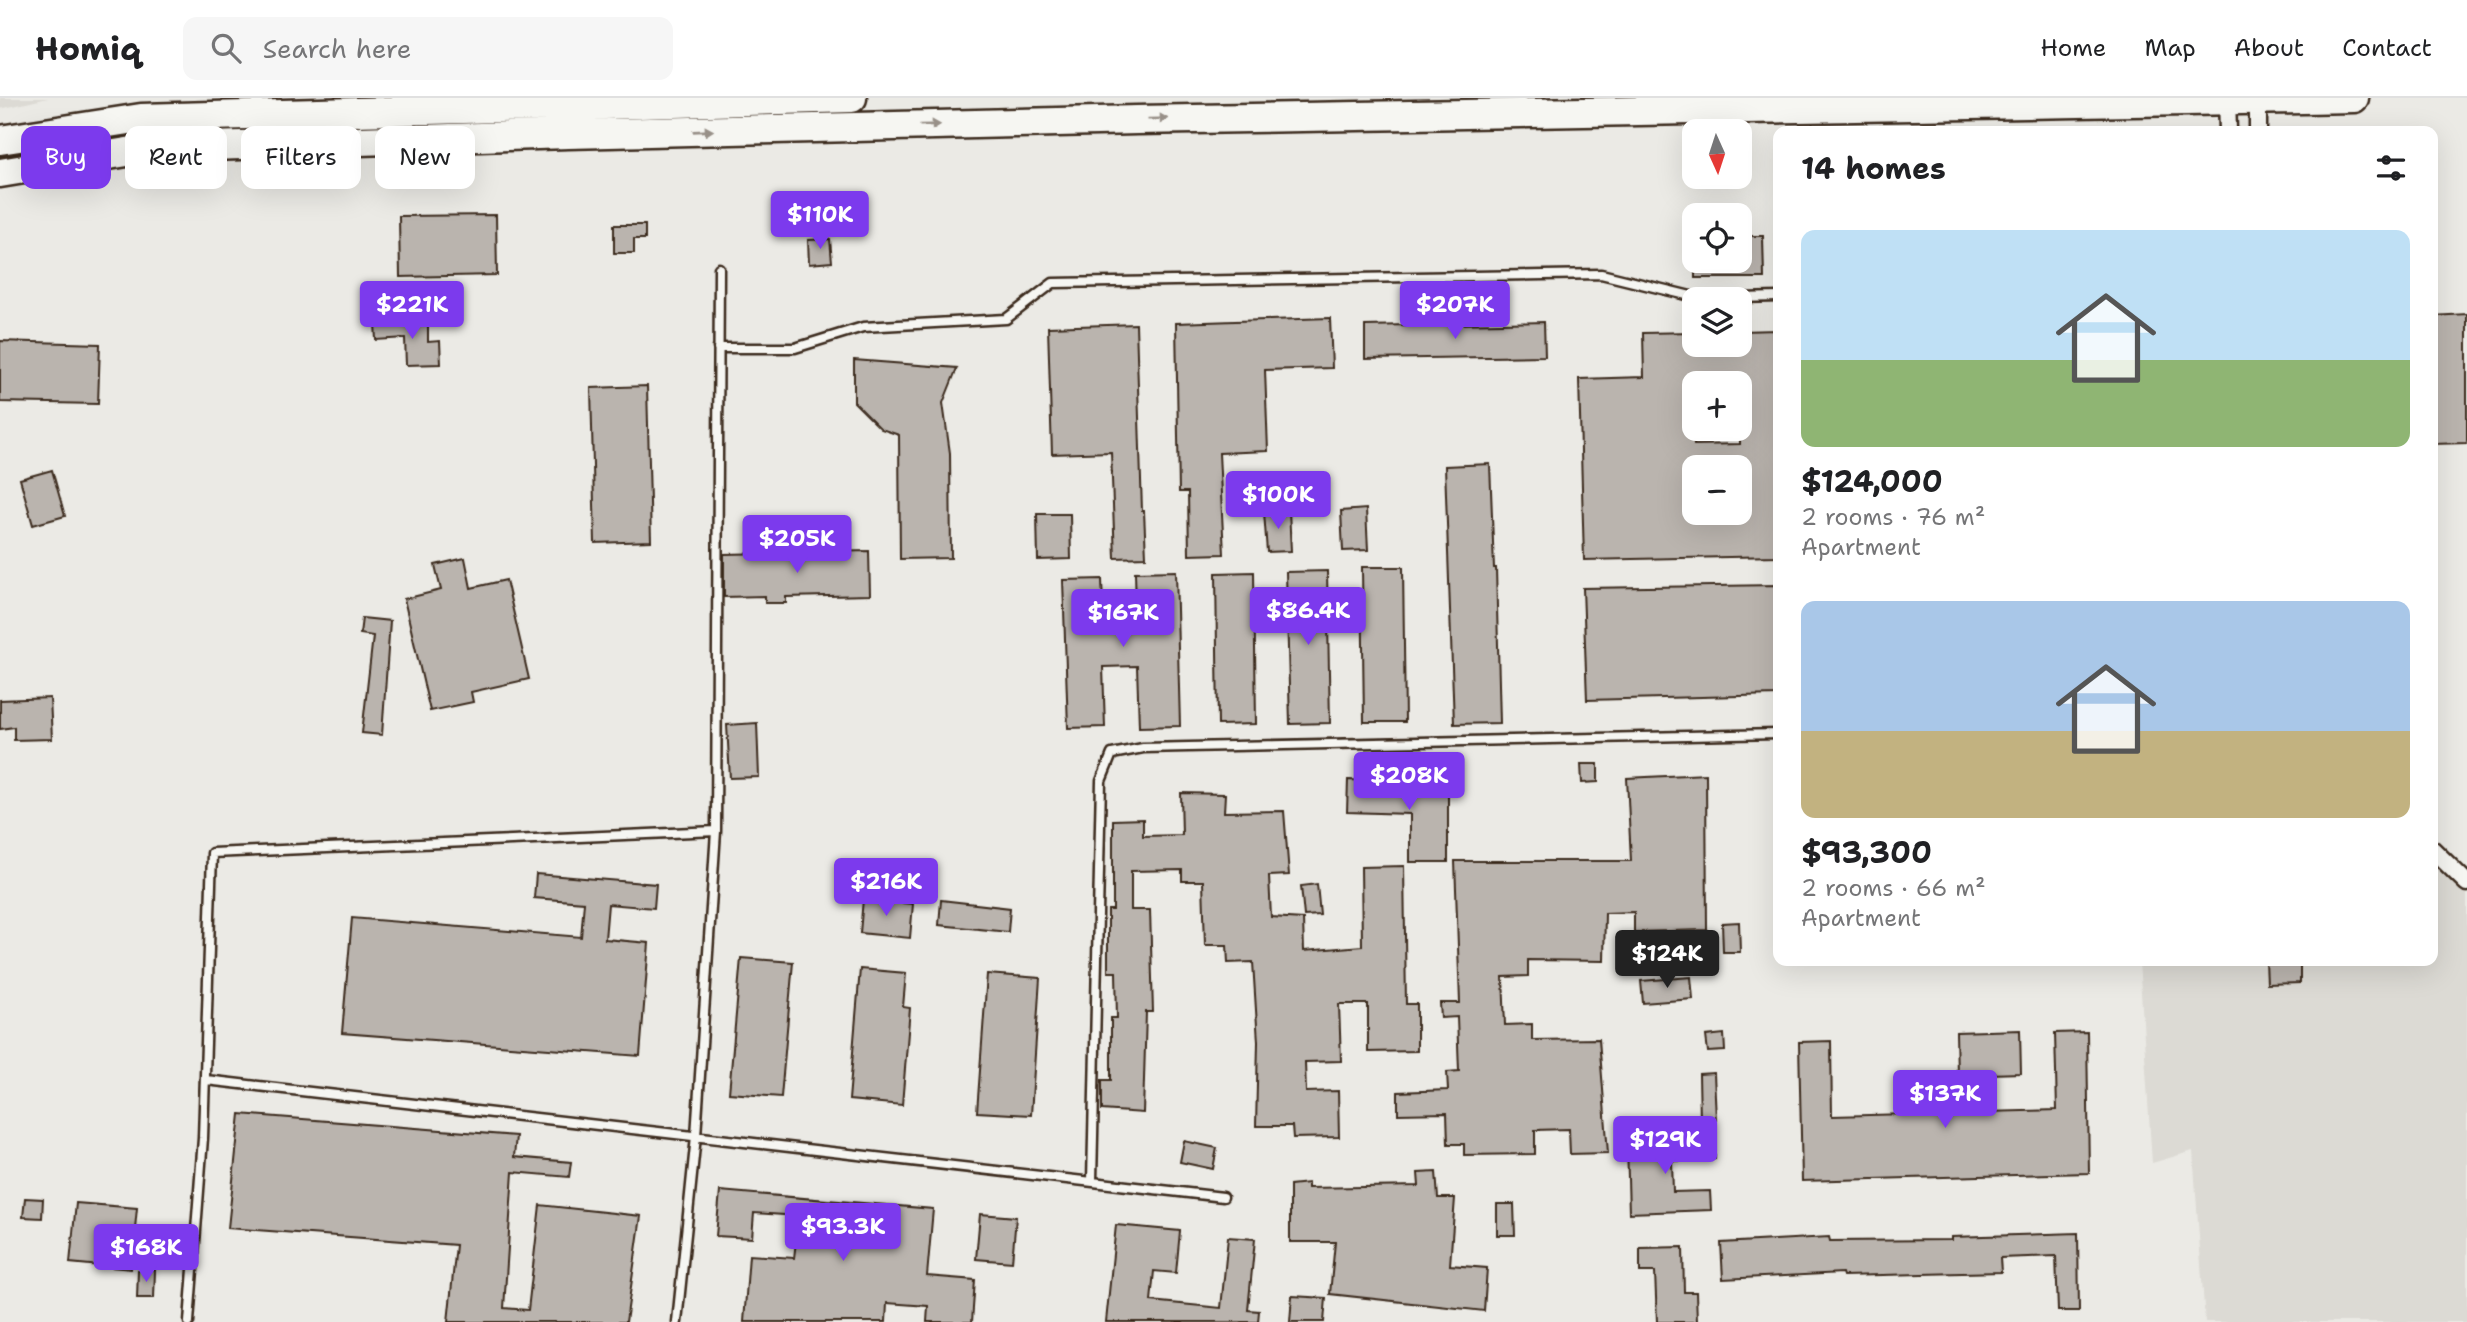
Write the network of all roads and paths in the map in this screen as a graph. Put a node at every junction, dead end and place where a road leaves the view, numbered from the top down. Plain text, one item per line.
1 (852, 98) edge
2 (2354, 98) edge
3 (2227, 99) edge
4 (2258, 99) edge
5 (2228, 126) edge
6 (2258, 126) edge
7 (0, 140) edge
8 (0, 173) edge
9 (719, 268) dead end
10 (1773, 297) edge
11 (718, 348) junction
12 (1773, 734) edge
13 (716, 831) junction
14 (2438, 855) edge
15 (2467, 883) edge
16 (206, 1080) junction
17 (696, 1136) junction
18 (1092, 1181) junction
19 (1223, 1196) dead end
20 (188, 1322) edge
21 (677, 1322) edge

1 - 7 highway
2 - 4 highway
3 - 4 highway
3 - 5 street
8 -> 3 highway
4 - 6 street
9 - 11 lane
10 - 11 lane
11 - 13 lane
12 - 18 lane
13 - 16 lane
13 - 17 lane
14 - 15 street
16 - 17 lane
16 - 20 lane
17 - 18 lane
17 - 21 lane
18 - 19 lane

